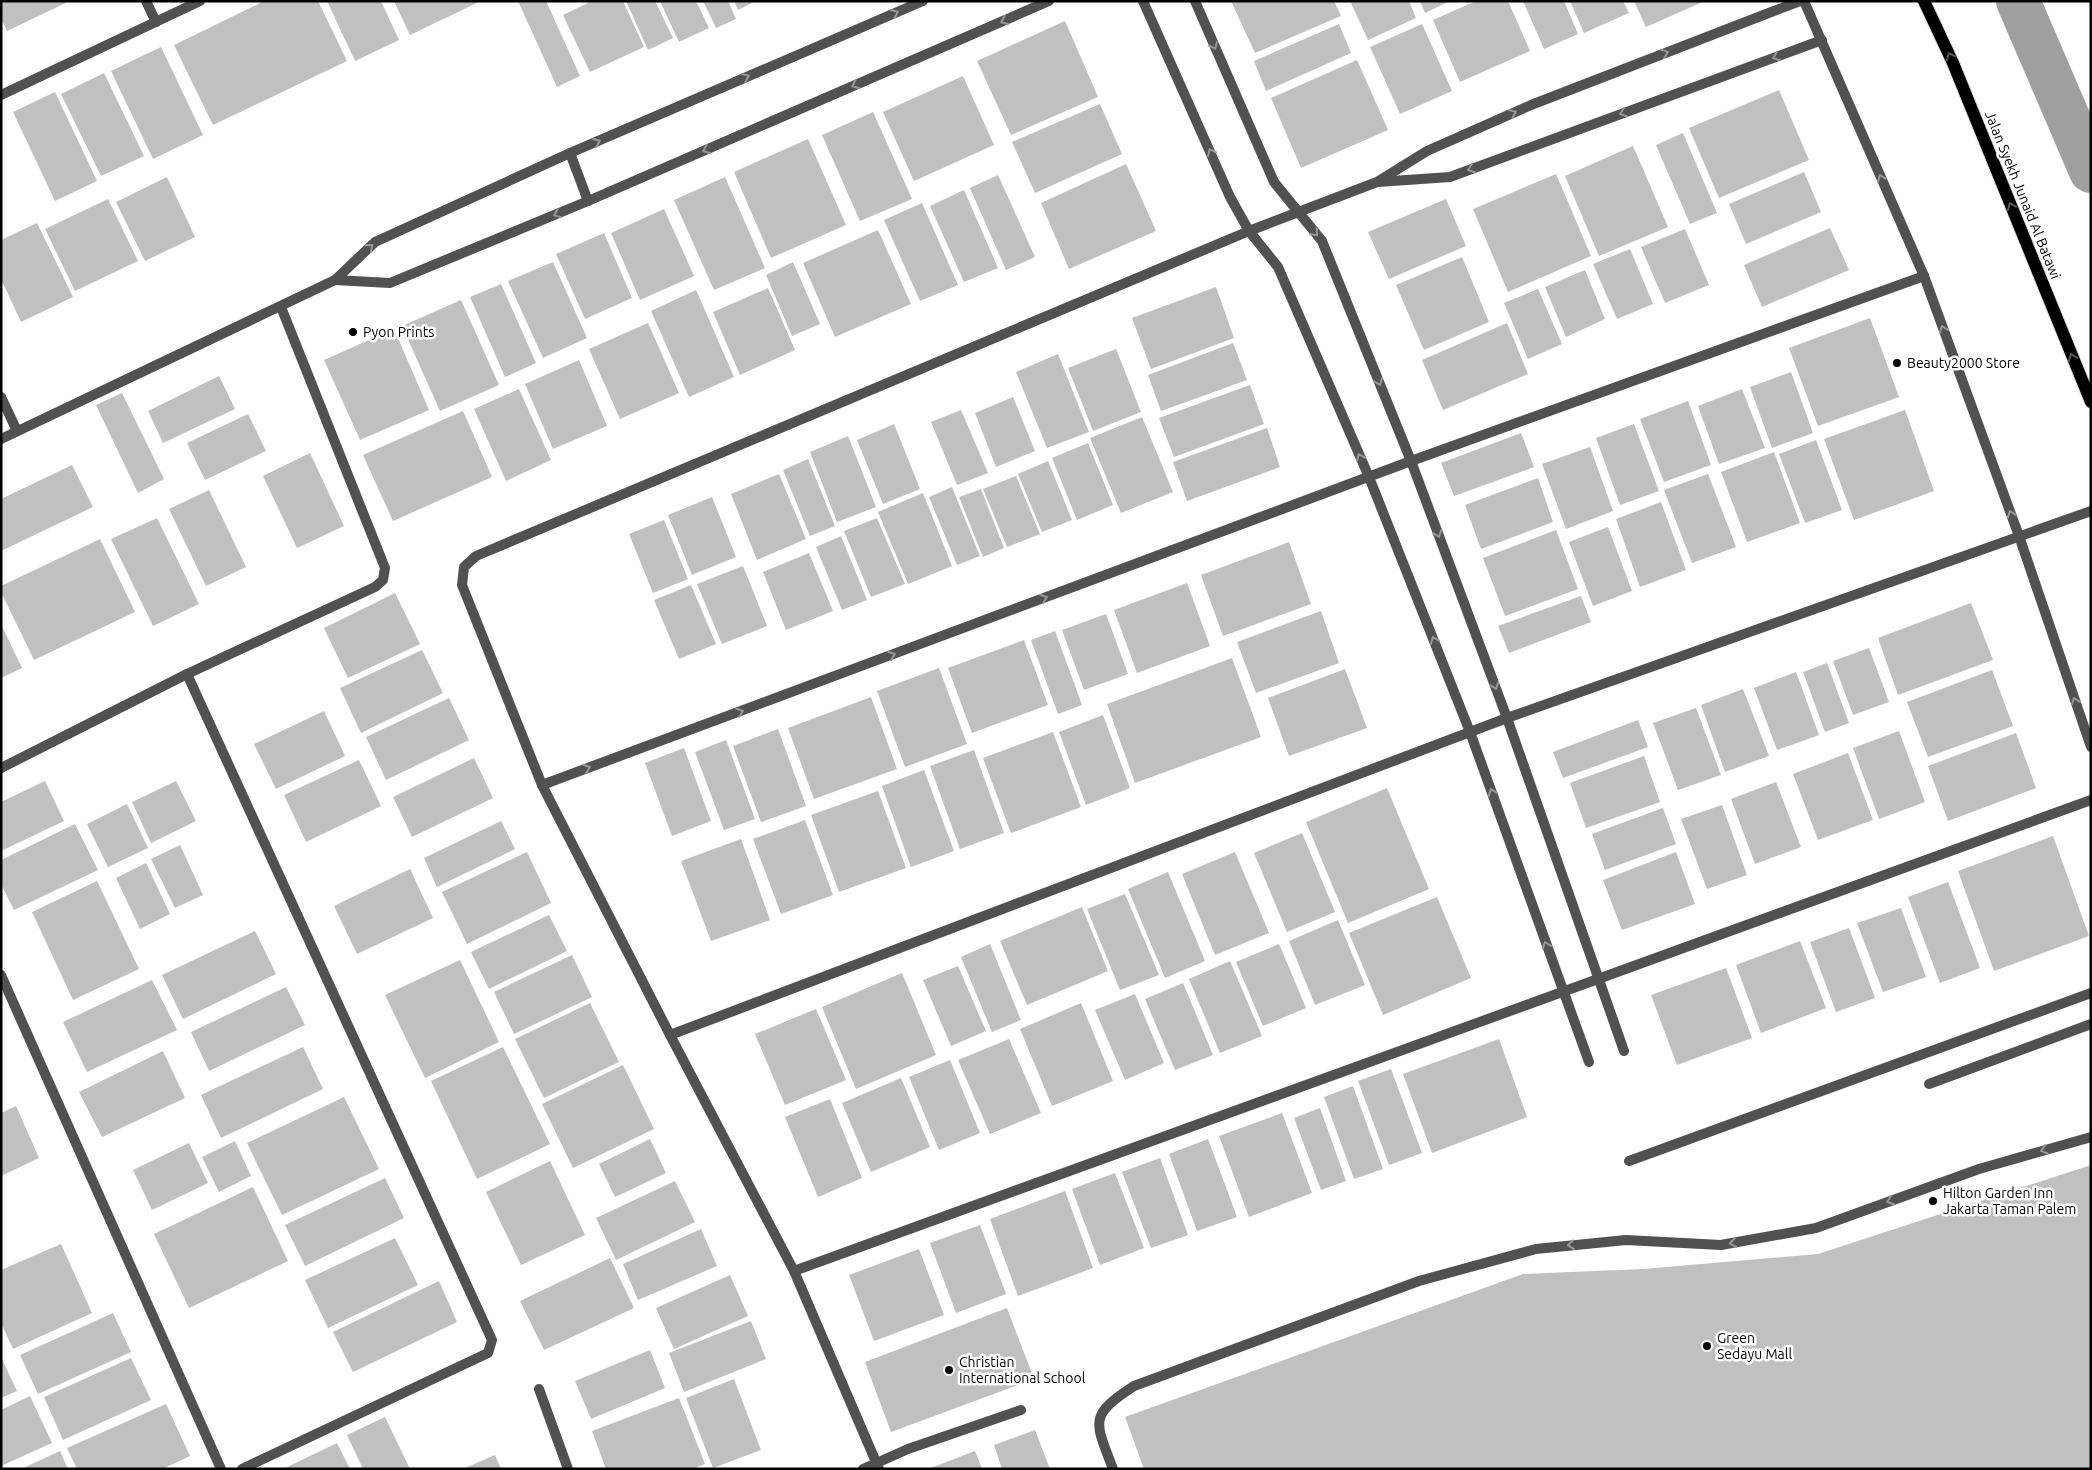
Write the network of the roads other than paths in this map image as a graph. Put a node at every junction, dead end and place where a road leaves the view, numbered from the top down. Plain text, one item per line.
1 (146, 1) edge
2 (200, 1) edge
3 (923, 1) edge
4 (1049, 1) edge
5 (1143, 1) edge
6 (1195, 1) edge
7 (1800, 1) edge
8 (1804, 1) edge
9 (1924, 1) edge
10 (156, 22) junction
11 (1822, 40) junction
12 (1, 95) edge
13 (570, 153) junction
14 (1377, 182) junction
15 (588, 201) junction
16 (1297, 212) junction
17 (1249, 231) junction
18 (1924, 276) junction
19 (335, 280) junction
20 (281, 306) junction
21 (1, 397) edge
22 (2091, 402) edge
23 (17, 431) junction
24 (1, 439) edge
25 (1411, 461) junction
26 (1369, 478) junction
27 (2091, 511) edge
28 (2019, 536) junction
29 (187, 674) junction
30 (1507, 718) junction
31 (1470, 732) junction
32 (2091, 747) edge
33 (1, 768) edge
34 (542, 785) junction
35 (2091, 800) edge
36 (1, 975) edge
37 (1599, 978) junction
38 (1563, 991) junction
39 (2091, 993) edge
40 (2091, 1024) edge
41 (670, 1035) junction
42 (1624, 1051) dead end
43 (1589, 1062) dead end
44 (1929, 1084) dead end
45 (2091, 1137) edge
46 (1629, 1161) dead end
47 (794, 1271) junction
48 (539, 1389) dead end
49 (1021, 1410) dead end
50 (878, 1466) edge
51 (221, 1469) edge
52 (242, 1469) edge
53 (568, 1469) edge
54 (863, 1469) edge
55 (1113, 1469) edge

1 - 10 street
2 - 10 street
13 -> 3 street
4 -> 15 street
17 -> 5 street
6 -> 16 street
14 -> 7 street
8 - 11 street
22 -> 9 main road, Jalan Syekh Junaid Al Batawi
10 - 12 street
11 -> 14 street
18 -> 11 street
13 - 15 street
19 -> 13 street
14 - 16 street
15 -> 19 street
16 - 17 street
16 -> 25 street
26 -> 17 street
17 - 34 street
18 - 25 street
28 -> 18 street
19 - 20 street
20 - 23 street
20 - 29 street
21 - 23 street
23 - 24 street
25 - 26 street
25 -> 30 street
31 -> 26 street
34 -> 26 street
27 - 28 street
28 - 30 street
32 -> 28 street
29 - 33 street
29 - 52 street
30 - 31 street
30 - 37 street
38 -> 31 street
31 - 41 street
34 - 41 street
35 - 37 street
36 - 51 street
37 - 38 street
37 - 42 street
38 - 43 street
38 - 47 street
39 - 46 street
40 - 44 street
41 - 47 street
45 -> 55 street
47 - 50 street
48 - 53 street
49 - 50 street
50 - 54 street

